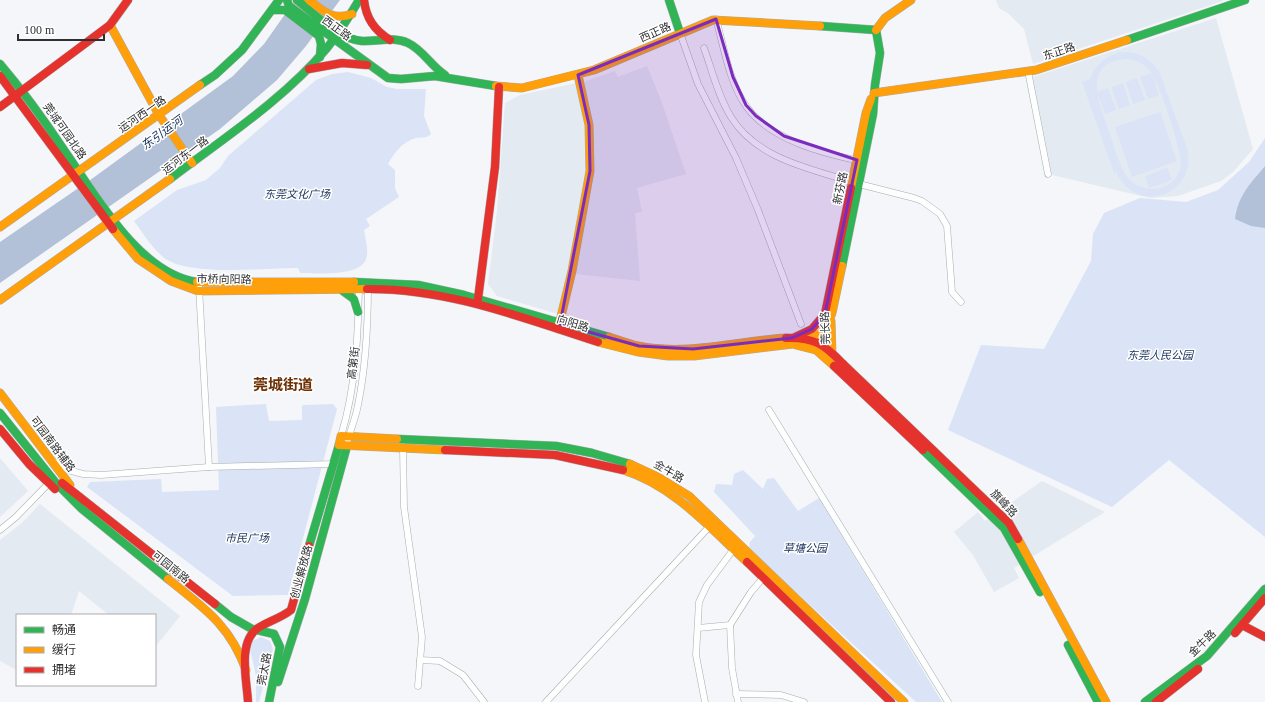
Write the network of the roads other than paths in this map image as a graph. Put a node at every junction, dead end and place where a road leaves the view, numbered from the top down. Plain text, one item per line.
1 (128, 0) edge
2 (279, 0) edge
3 (297, 0) edge
4 (308, 0) edge
5 (359, 0) edge
6 (364, 0) edge
7 (669, 0) edge
8 (911, 0) edge
9 (1245, 0) edge
10 (287, 5) edge
11 (272, 10) junction
12 (352, 14) junction
13 (716, 19) junction
14 (330, 20) junction
15 (110, 25) junction
16 (876, 30) junction
17 (340, 32) junction
18 (321, 33) junction
19 (680, 33) junction
20 (335, 39) junction
21 (391, 40) junction
22 (704, 48) dead end
23 (320, 57) junction
24 (0, 64) edge
25 (369, 65) junction
26 (308, 69) junction
27 (1028, 71) junction
28 (578, 75) junction
29 (0, 76) edge
30 (448, 77) junction
31 (499, 86) junction
32 (23, 91) junction
33 (874, 93) junction
34 (16, 96) junction
35 (0, 107) edge
36 (161, 119) junction
37 (860, 161) junction
38 (192, 163) junction
39 (77, 174) junction
40 (1048, 174) dead end
41 (856, 183) junction
42 (105, 214) joint
43 (112, 222) junction
44 (0, 227) edge
45 (359, 285) junction
46 (368, 285) junction
47 (199, 287) junction
48 (346, 287) junction
49 (834, 288) junction
50 (478, 299) junction
51 (0, 300) edge
52 (835, 300) junction
53 (961, 302) dead end
54 (358, 312) junction
55 (831, 317) junction
56 (801, 324) dead end
57 (559, 327) junction
58 (811, 339) junction
59 (793, 341) junction
60 (832, 353) junction
61 (838, 367) junction
62 (850, 377) joint
63 (0, 393) edge
64 (769, 410) dead end
65 (0, 413) edge
66 (0, 429) edge
67 (345, 436) junction
68 (343, 446) junction
69 (403, 448) junction
70 (44, 453) junction
71 (334, 464) junction
72 (209, 467) junction
73 (48, 471) junction
74 (49, 483) junction
75 (92, 506) junction
76 (82, 510) junction
77 (709, 527) junction
78 (0, 530) edge
79 (733, 550) junction
80 (764, 577) junction
81 (1265, 589) edge
82 (1265, 598) edge
83 (237, 621) junction
84 (267, 624) junction
85 (730, 625) junction
86 (1242, 625) junction
87 (698, 628) junction
88 (257, 630) junction
89 (1265, 637) edge
90 (420, 660) junction
91 (246, 670) junction
92 (418, 686) dead end
93 (1096, 690) junction
94 (736, 694) junction
95 (248, 702) edge
96 (269, 702) edge
97 (484, 702) edge
98 (546, 702) edge
99 (705, 702) edge
100 (738, 702) edge
101 (804, 702) edge
102 (891, 702) edge
103 (904, 702) edge
104 (948, 702) edge
105 (1097, 702) edge
106 (1106, 702) edge
107 (1110, 702) edge
108 (1145, 702) edge
109 (1156, 702) edge

1 - 15 main road
2 - 11 main road, 运河西一路
3 - 14 main road, 西正路
4 - 14 main road
5 - 12 main road, 运河东一路
6 - 21 main road
7 - 19 main road
8 - 16 main road
9 - 27 main road, 东正路
10 - 11 main road
10 - 18 main road, 西正路
11 - 36 main road, 运河西一路
12 - 14 main road
12 - 17 main road, 运河东一路
13 - 16 main road, 西正路
13 - 19 main road, 西正路
13 - 37 street
14 - 17 main road, 西正路
15 - 32 main road
15 - 36 main road
16 - 33 main road, 新芬路
17 - 20 main road, 运河东一路
17 - 21 main road, 西正路
18 - 20 main road, 西正路
18 - 23 main road
19 - 28 main road, 西正路
19 - 56 street
20 - 23 main road, 运河东一路
20 - 25 main road, 西正路
21 - 30 main road, 西正路
22 - 41 street
23 - 26 main road, 运河东一路
24 - 32 main road, 莞城可园北路
25 - 26 main road
25 - 30 main road, 西正路
26 - 38 main road, 运河东一路
27 - 33 main road, 东正路
27 - 40 street
28 - 31 main road, 西正路
28 - 57 main road
29 - 34 main road, 莞城可园北路
30 - 31 main road, 西正路
31 - 50 main road
32 - 34 main road
32 - 39 main road, 莞城可园北路
33 - 37 main road, 新芬路
34 - 35 main road
34 - 39 main road, 莞城可园北路
36 - 38 main road
36 - 39 main road, 运河西一路
37 - 41 main road, 新芬路
38 - 43 main road, 运河东一路
39 - 42 main road, 莞城可园北路
39 - 44 main road, 运河西一路
41 - 49 main road, 新芬路
41 - 53 street
42 - 43 main road, 市桥向阳路
43 - 47 main road, 市桥向阳路
43 - 51 main road, 运河东一路
45 - 46 main road, 向阳路
45 - 48 main road, 向阳路
45 - 54 street, 高第街
46 - 50 main road, 向阳路
46 - 57 main road, 向阳路
46 - 67 street, 高第街
47 - 48 main road, 市桥向阳路
47 - 72 street
48 - 54 main road
49 - 52 main road
49 - 55 main road
49 - 59 main road
50 - 57 main road, 向阳路
52 - 55 main road
52 - 61 main road, 莞长路
54 - 67 street, 高第街
55 - 58 main road
55 - 60 main road
57 - 59 main road, 向阳路
58 - 59 main road
58 - 60 main road
59 - 61 main road
60 - 61 main road
61 - 62 main road, 莞长路
62 - 93 main road, 旗峰路
63 - 70 main road, 可园南路辅路
64 - 104 street
65 - 73 main road
66 - 74 main road
67 - 68 main road, 高第街
67 - 103 main road, 金牛路
68 - 69 main road
68 - 71 main road, 创业解放路
68 - 96 main road, 创业解放路
69 - 77 main road
69 - 90 street
70 - 72 street
70 - 75 main road, 可园南路辅路
71 - 72 street
71 - 84 main road, 创业解放路
73 - 75 main road, 可园南路
73 - 76 main road, 可园南路
74 - 76 main road
74 - 78 street
75 - 83 main road, 可园南路
76 - 91 main road, 可园南路
77 - 79 main road
77 - 98 street
79 - 80 main road
79 - 87 street
80 - 85 street
80 - 102 main road
81 - 108 main road, 金牛路
82 - 86 main road
83 - 84 main road
83 - 88 main road, 可园南路
84 - 88 main road, 创业解放路
85 - 87 street
85 - 94 street
86 - 89 main road
86 - 109 main road
87 - 99 street
88 - 91 main road
88 - 96 main road, 莞太路
90 - 92 street
90 - 97 street
91 - 95 main road, 莞太路
93 - 105 main road
93 - 106 main road, 旗峰路
93 - 107 main road
94 - 100 street
94 - 101 street

